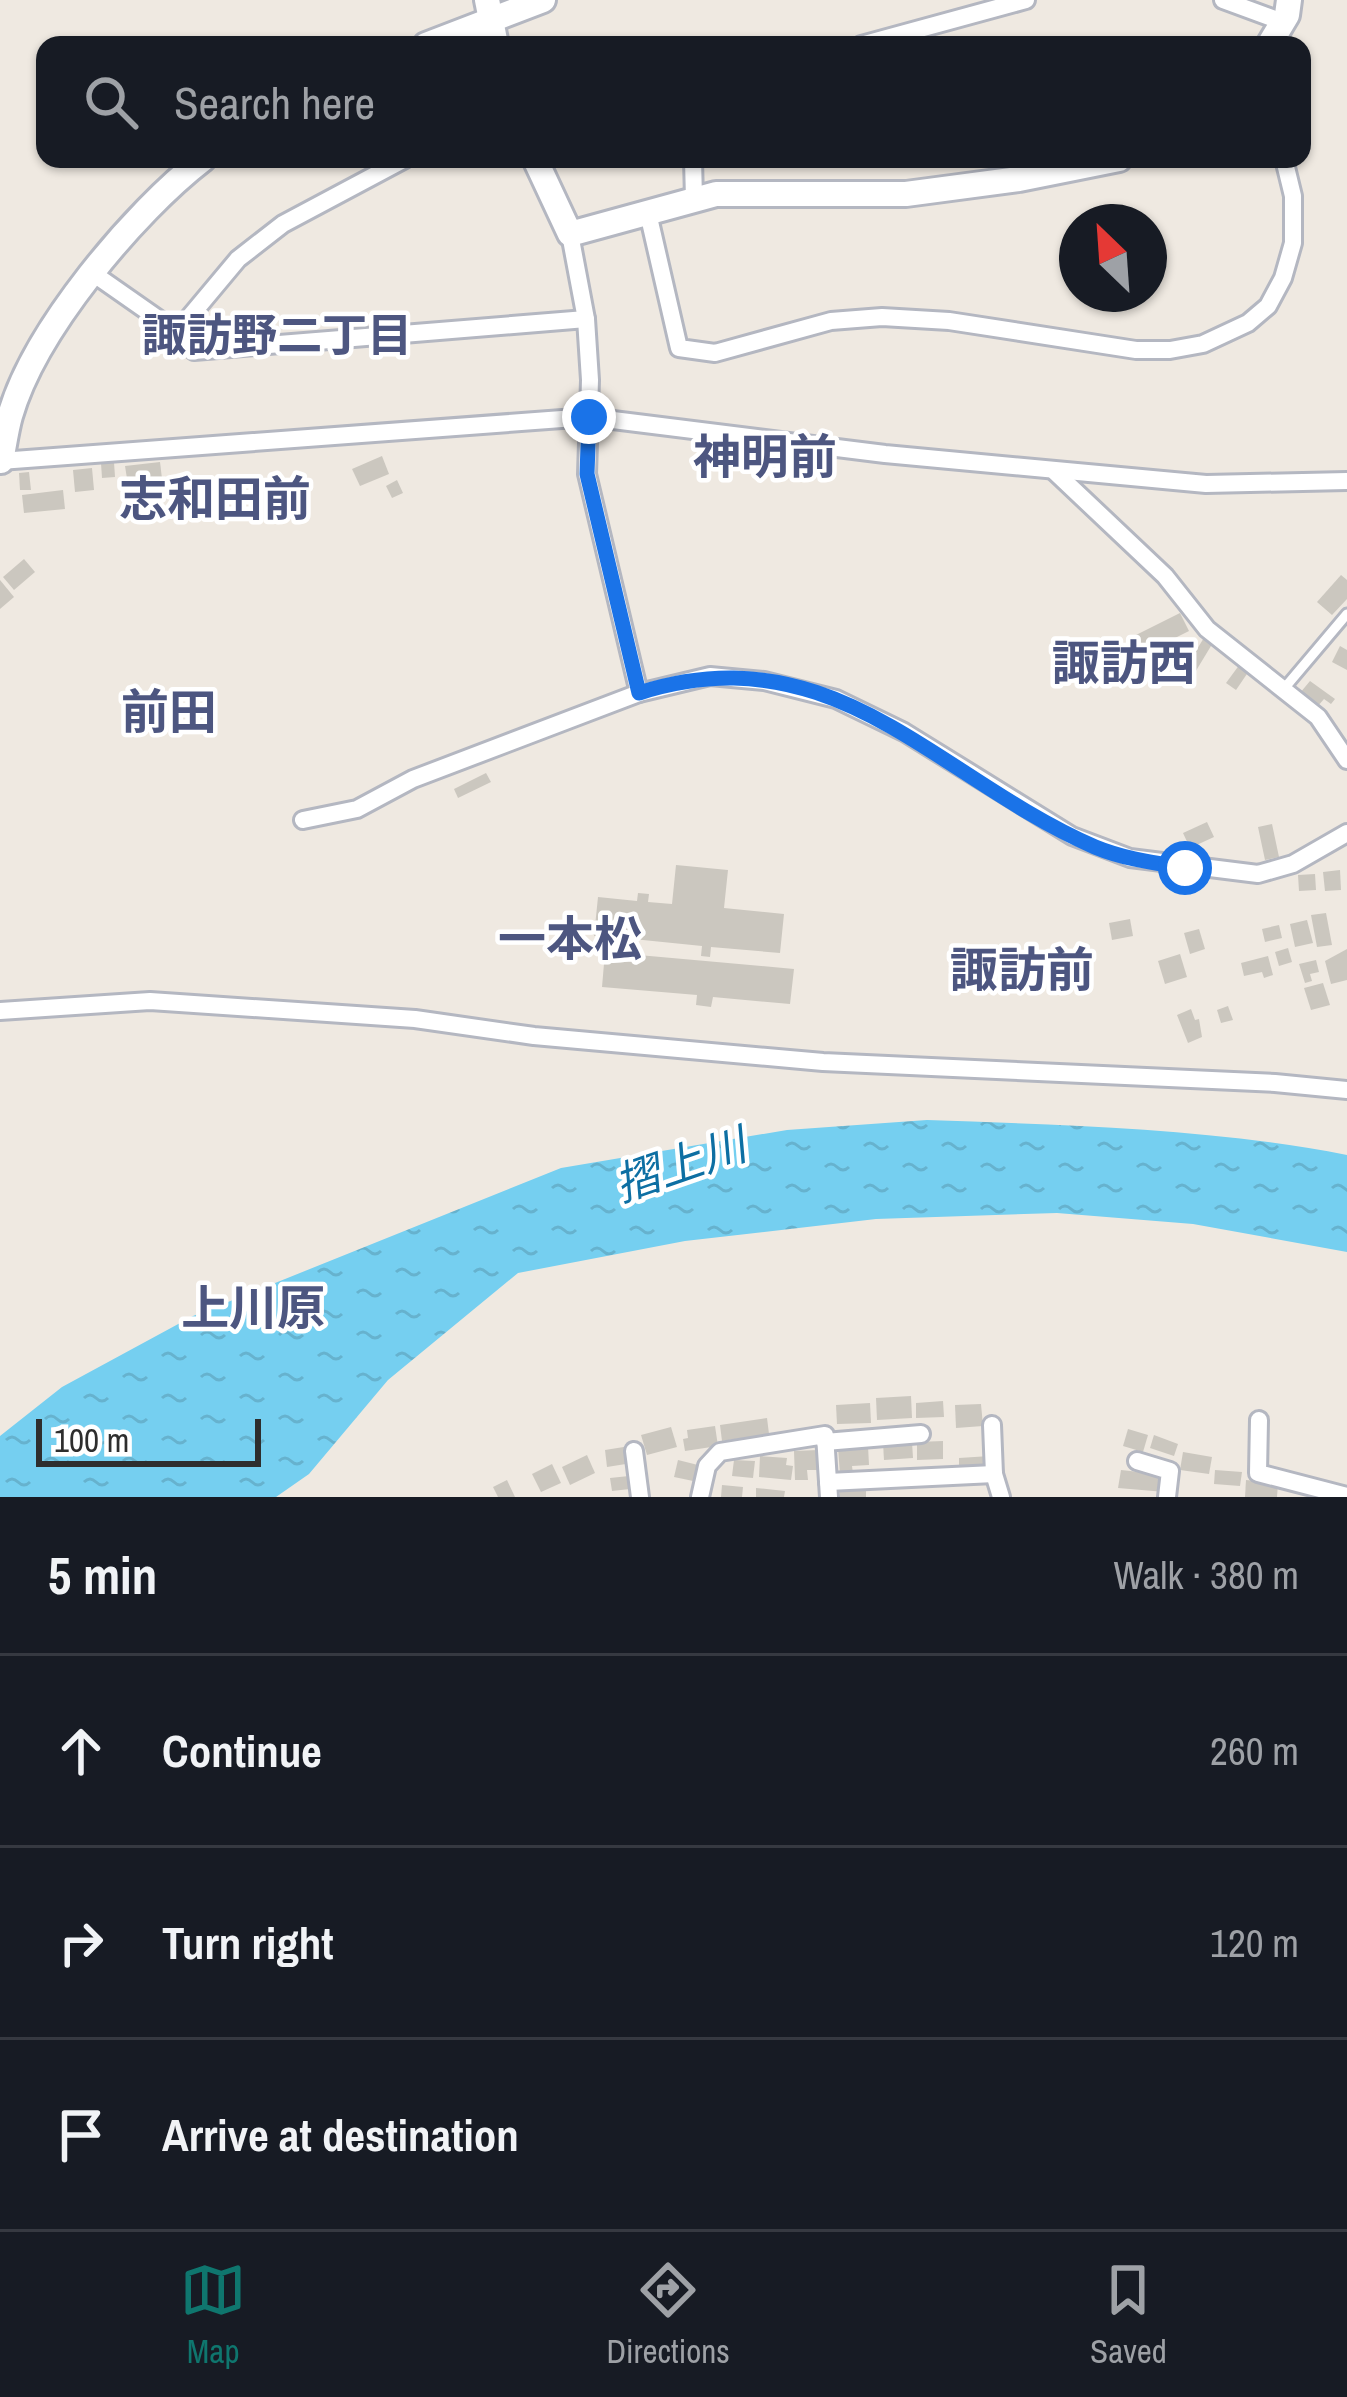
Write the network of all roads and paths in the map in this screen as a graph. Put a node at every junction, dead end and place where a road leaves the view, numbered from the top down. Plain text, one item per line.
1 (543, 0) edge
2 (1026, 0) edge
3 (1223, 0) edge
4 (489, 9) edge
5 (1286, 11) edge
6 (442, 36) edge
7 (894, 36) edge
8 (191, 168) edge
9 (389, 168) edge
10 (539, 168) edge
11 (693, 168) edge
12 (1074, 168) edge
13 (1286, 168) edge
14 (694, 199) junction
15 (648, 213) junction
16 (570, 234) junction
17 (94, 274) junction
18 (586, 320) junction
19 (177, 332) junction
20 (589, 417) junction
21 (0, 461) edge
22 (1055, 472) junction
23 (1347, 481) edge
24 (1347, 614) edge
25 (1282, 691) junction
26 (639, 693) junction
27 (1347, 760) edge
28 (303, 820) dead end
29 (1339, 837) edge
30 (1347, 859) edge
31 (0, 1011) edge
32 (1347, 1090) edge
33 (1259, 1420) dead end
34 (992, 1425) dead end
35 (921, 1435) dead end
36 (825, 1442) junction
37 (634, 1451) dead end
38 (1137, 1461) dead end
39 (994, 1474) junction
40 (829, 1490) edge
41 (1347, 1496) edge
42 (640, 1497) edge
43 (700, 1497) edge
44 (1001, 1497) edge
45 (1167, 1497) edge

1 - 4 street
2 - 7 street
3 - 5 street
4 - 6 street
8 - 17 street
9 - 19 street
10 - 16 street
11 - 14 street
12 - 14 street
13 - 15 street
14 - 15 street
15 - 16 street
16 - 18 street
17 - 19 street
17 - 21 street
18 - 19 street
18 - 20 street
20 - 21 street
20 - 22 street
20 - 26 street
22 - 23 street
22 - 25 street
24 - 25 lane
25 - 27 street
26 - 28 street
26 - 29 street
29 - 30 street
31 - 32 street
33 - 41 street
34 - 39 street
35 - 36 street
36 - 40 street
36 - 43 street
37 - 42 street
38 - 45 street
39 - 40 street
39 - 44 street

